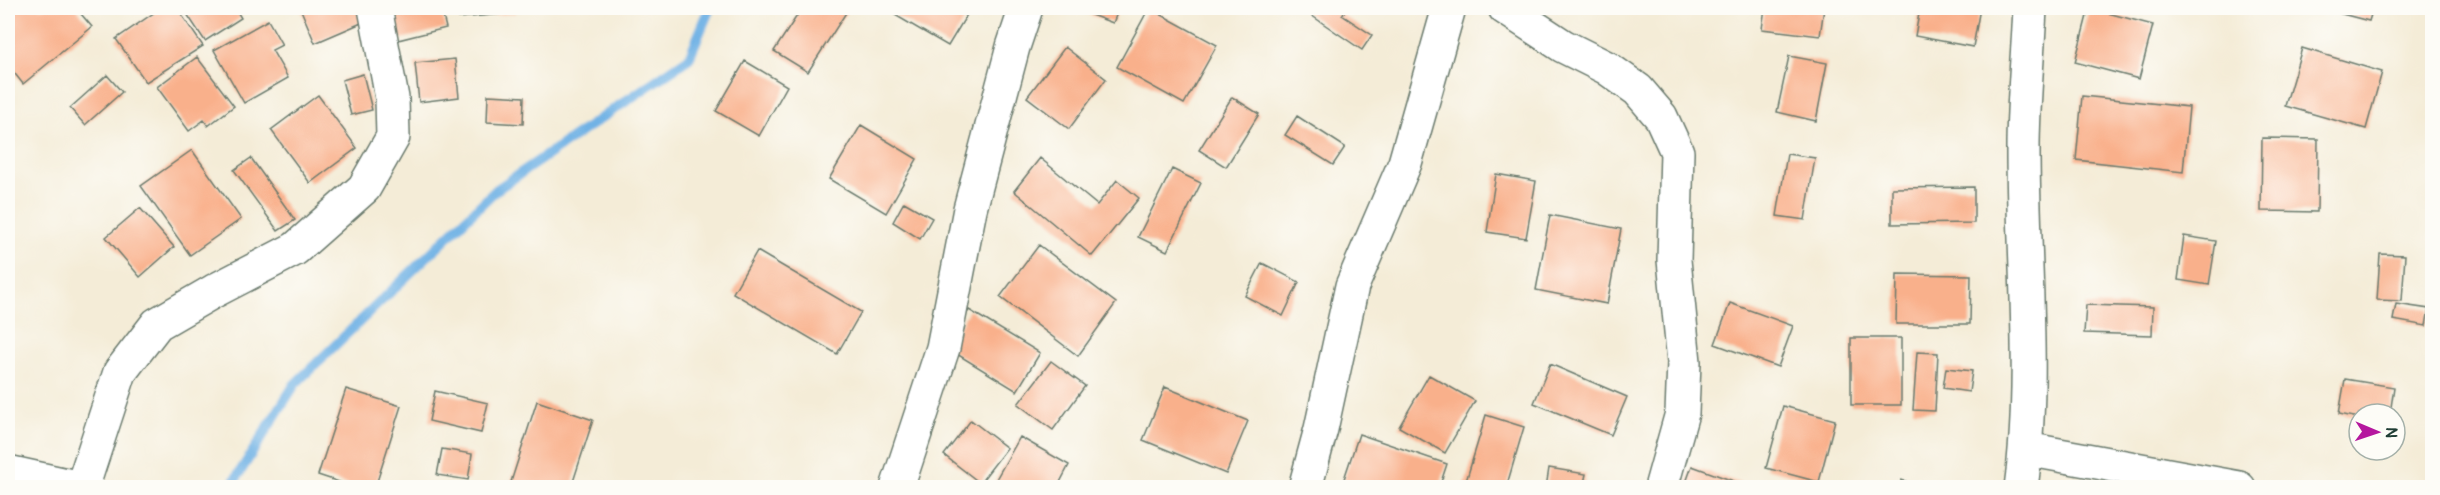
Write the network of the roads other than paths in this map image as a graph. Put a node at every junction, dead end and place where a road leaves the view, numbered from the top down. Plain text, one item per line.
1 (375, 8) edge
2 (1026, 8) edge
3 (1449, 8) edge
4 (1505, 8) edge
5 (2030, 8) edge
6 (2026, 449) junction
7 (8, 472) edge
8 (82, 488) edge
9 (897, 488) edge
10 (1305, 488) edge
11 (1661, 488) edge
12 (2021, 488) edge
13 (2240, 488) edge

1 - 8 street
2 - 9 street
3 - 10 street
4 - 11 street
5 - 6 street
6 - 12 street
6 - 13 street
7 - 8 street

